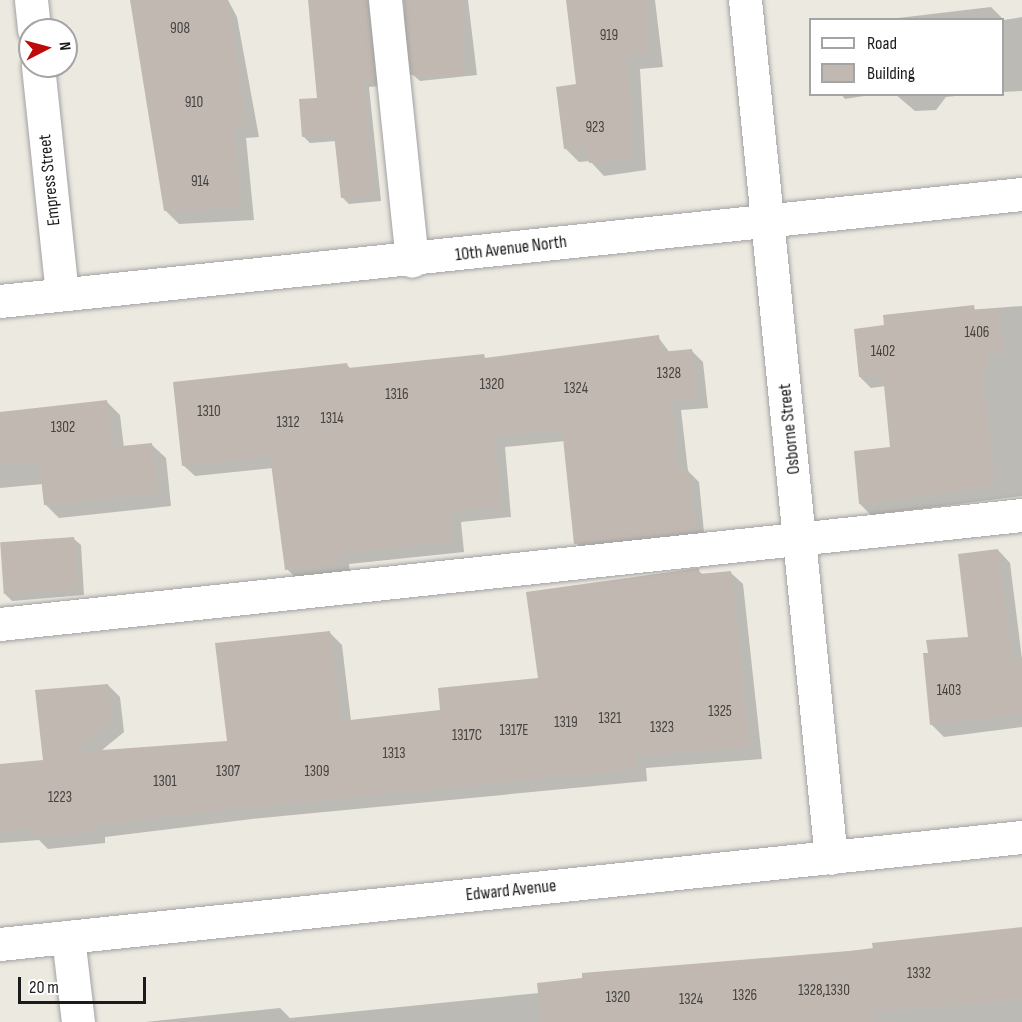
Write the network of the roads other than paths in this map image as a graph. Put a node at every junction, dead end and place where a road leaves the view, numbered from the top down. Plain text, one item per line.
1 (31, 0) edge
2 (385, 0) edge
3 (745, 0) edge
4 (33, 18) edge
5 (39, 78) edge
6 (1022, 194) edge
7 (768, 220) junction
8 (412, 261) junction
9 (62, 294) junction
10 (0, 301) edge
11 (1022, 515) edge
12 (802, 540) junction
13 (0, 624) edge
14 (1022, 837) edge
15 (831, 858) junction
16 (68, 937) junction
17 (0, 944) edge
18 (78, 1022) edge

1 - 4 street
2 - 8 street
3 - 7 street, Osborne Street
5 - 9 street, Empress Street
6 - 7 street, 10th Avenue North
7 - 8 street, 10th Avenue North
7 - 12 street, Osborne Street
8 - 9 street, 10th Avenue North
9 - 10 street, 10th Avenue North
11 - 12 street
12 - 13 street
12 - 15 street, Osborne Street
14 - 15 street, Edward Avenue
15 - 16 street, Edward Avenue
16 - 17 street, Edward Avenue
16 - 18 street

